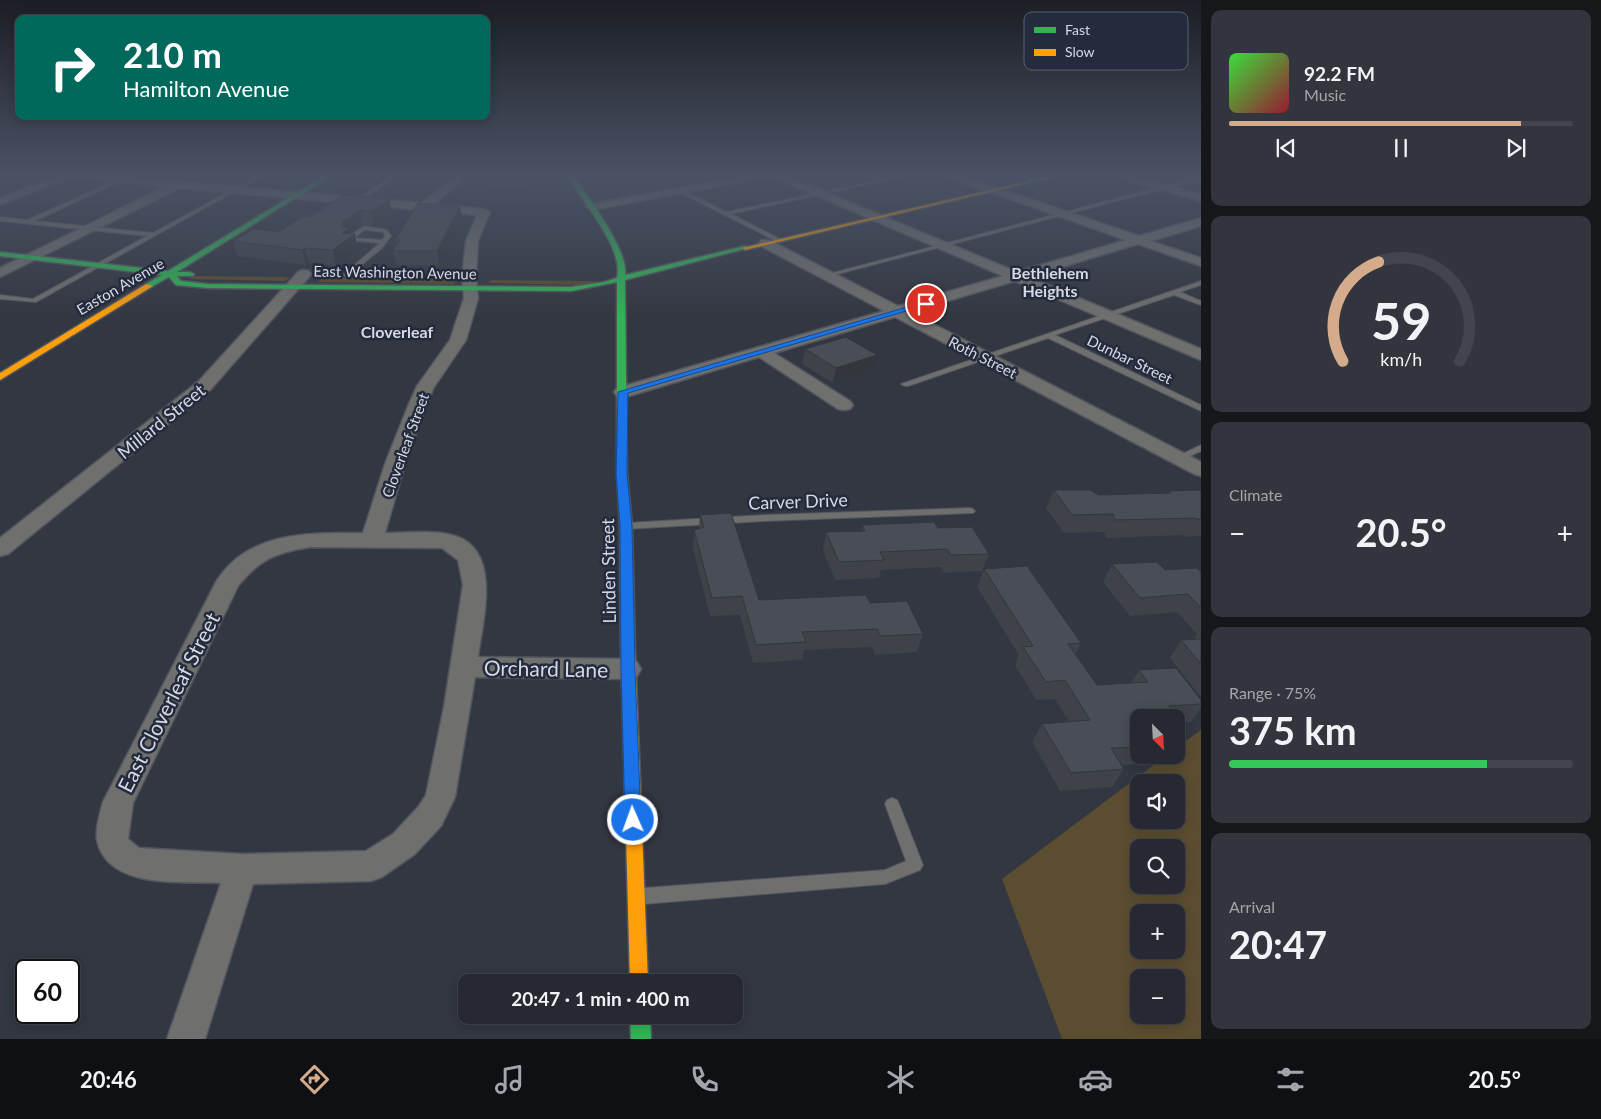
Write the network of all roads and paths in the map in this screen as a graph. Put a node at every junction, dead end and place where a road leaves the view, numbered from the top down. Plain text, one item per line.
1 (33, 222) edge
2 (101, 222) edge
3 (177, 222) edge
4 (253, 222) edge
5 (480, 222) edge
6 (600, 222) edge
7 (739, 222) edge
8 (854, 222) edge
9 (889, 222) edge
10 (1029, 222) edge
11 (1086, 222) edge
12 (1199, 222) edge
13 (90, 228) junction
14 (154, 235) junction
15 (1140, 241) junction
16 (383, 242) junction
17 (772, 242) junction
18 (942, 246) junction
19 (0, 254) edge
20 (32, 257) junction
21 (1201, 262) edge
22 (98, 265) junction
23 (0, 273) edge
24 (171, 274) junction
25 (198, 274) dead end
26 (342, 275) joint
27 (365, 275) dead end
28 (828, 275) junction
29 (420, 276) dead end
30 (299, 277) junction
31 (1017, 277) junction
32 (621, 278) junction
33 (469, 282) junction
34 (1201, 283) edge
35 (1172, 292) junction
36 (0, 297) edge
37 (1201, 303) edge
38 (897, 312) junction
39 (1106, 315) junction
40 (1048, 335) junction
41 (761, 351) junction
42 (1201, 355) edge
43 (983, 357) junction
44 (0, 376) edge
45 (905, 384) dead end
46 (623, 392) junction
47 (844, 405) dead end
48 (1201, 408) edge
49 (1201, 448) edge
50 (1179, 458) junction
51 (1201, 470) edge
52 (970, 511) dead end
53 (626, 526) junction
54 (372, 540) junction
55 (0, 549) edge
56 (464, 667) junction
57 (628, 669) junction
58 (892, 804) dead end
59 (242, 869) junction
60 (636, 896) junction
61 (639, 974) edge
62 (640, 1024) edge
63 (186, 1039) edge
64 (641, 1039) edge

1 - 13 lane
2 - 13 street
3 - 14 lane
4 - 24 main road, Easton Avenue
5 - 33 street, Cloverleaf Street
6 - 32 main road, Linden Street
7 - 17 lane
8 - 17 main road, East Washington Avenue
9 - 18 street
10 - 18 lane
11 - 15 street
12 - 15 street
13 - 14 lane
13 - 20 street
14 - 22 lane
15 - 21 street
15 - 31 street
16 - 16 lane
16 - 26 lane
17 - 28 street, Roth Street
17 - 32 main road, East Washington Avenue
18 - 28 lane
18 - 31 street
19 - 20 main road, East Washington Avenue
20 - 22 main road, East Washington Avenue
20 - 23 street
22 - 24 main road, East Washington Avenue
22 - 36 lane
24 - 25 main road, East Washington Avenue
24 - 30 main road, East Washington Avenue
24 - 44 main road, Easton Avenue
26 - 27 main road, East Washington Avenue
28 - 38 street, Roth Street
29 - 33 main road, East Washington Avenue
30 - 33 main road, East Washington Avenue
30 - 55 street, Millard Street
31 - 38 street
31 - 39 street
32 - 33 main road, East Washington Avenue
32 - 46 main road, Linden Street
33 - 54 street, Cloverleaf Street
34 - 35 lane
35 - 37 lane
35 - 39 lane
38 - 41 street
38 - 43 street, Roth Street
39 - 40 lane
39 - 42 street
40 - 43 lane
40 - 48 lane, Dunbar Street
41 - 46 street
41 - 47 street
43 - 45 lane
43 - 50 street, Roth Street
46 - 53 main road, Linden Street
49 - 50 lane
50 - 51 street, Roth Street
52 - 53 lane, Carver Drive
53 - 57 main road, Linden Street
54 - 56 street, East Cloverleaf Street
54 - 59 street, East Cloverleaf Street
56 - 57 street, Orchard Lane
56 - 59 street, East Cloverleaf Street
57 - 60 main road, Linden Street
58 - 60 lane
59 - 63 street
60 - 61 main road, Linden Street
62 - 64 main road

